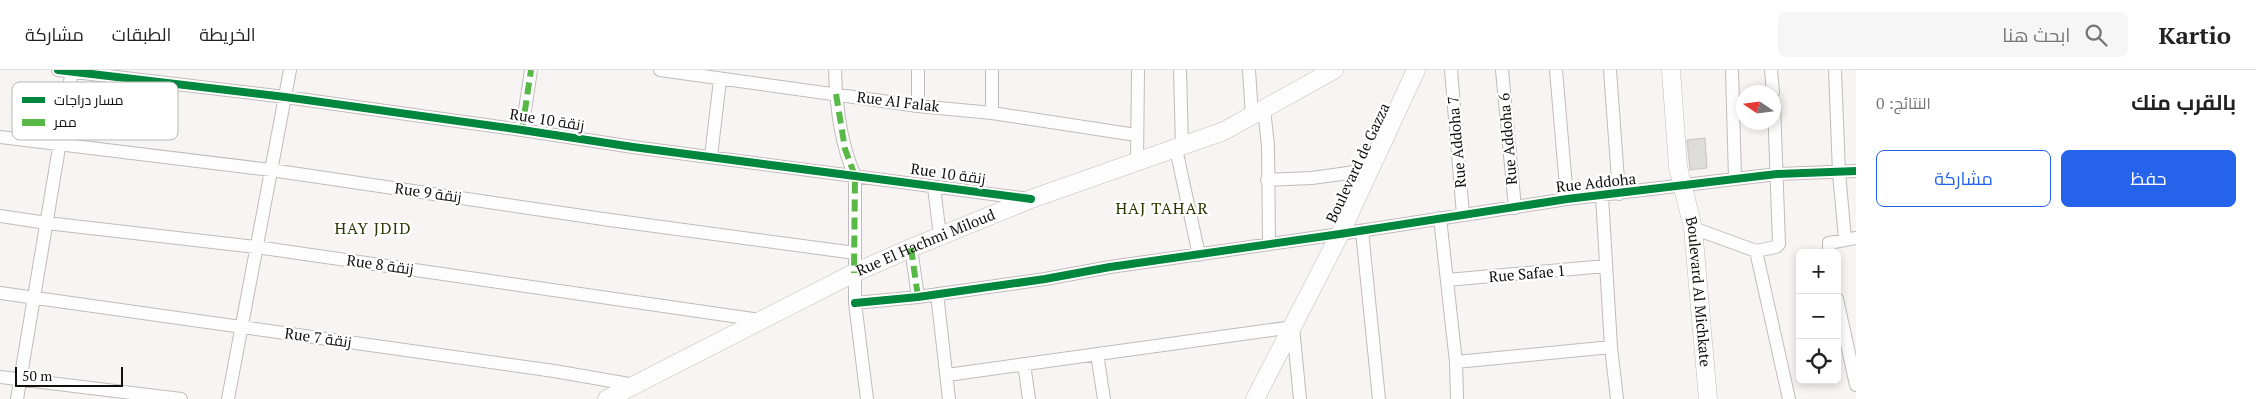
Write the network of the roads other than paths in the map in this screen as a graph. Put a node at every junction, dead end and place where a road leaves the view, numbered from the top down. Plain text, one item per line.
1 (58, 70) edge
2 (290, 70) edge
3 (531, 70) edge
4 (660, 70) edge
5 (835, 70) edge
6 (918, 70) edge
7 (992, 70) edge
8 (1138, 70) edge
9 (1180, 70) edge
10 (1249, 70) edge
11 (1334, 70) edge
12 (1416, 70) edge
13 (1450, 70) edge
14 (1502, 70) edge
15 (1556, 70) edge
16 (1610, 70) edge
17 (1671, 70) edge
18 (1732, 70) edge
19 (1771, 70) edge
20 (1835, 70) edge
21 (72, 71) edge
22 (685, 72) edge
23 (1313, 76) edge
24 (720, 80) junction
25 (162, 82) edge
26 (178, 84) edge
27 (1772, 85) edge
28 (836, 94) junction
29 (285, 97) junction
30 (918, 106) junction
31 (992, 113) junction
32 (1258, 113) junction
33 (522, 130) junction
34 (1775, 130) edge
35 (1136, 135) junction
36 (22, 140) edge
37 (60, 140) edge
38 (59, 145) junction
39 (1179, 148) junction
40 (711, 156) junction
41 (1137, 163) junction
42 (271, 170) junction
43 (1369, 170) junction
44 (1856, 171) edge
45 (1840, 172) junction
46 (1777, 174) junction
47 (855, 176) junction
48 (1736, 178) junction
49 (1266, 180) junction
50 (1683, 186) junction
51 (934, 187) junction
52 (1619, 194) junction
53 (1602, 196) junction
54 (1567, 199) junction
55 (1031, 200) junction
56 (1515, 208) junction
57 (1463, 215) junction
58 (0, 216) edge
59 (1440, 218) junction
60 (47, 223) junction
61 (1693, 228) junction
62 (1362, 231) junction
63 (1340, 234) junction
64 (940, 236) junction
65 (1851, 239) edge
66 (1269, 243) junction
67 (256, 247) junction
68 (911, 248) junction
69 (1829, 249) edge
70 (1756, 251) junction
71 (855, 253) junction
72 (1199, 255) junction
73 (1606, 266) junction
74 (854, 273) junction
75 (1448, 280) junction
76 (0, 293) edge
77 (937, 294) junction
78 (918, 297) junction
79 (34, 298) junction
80 (855, 303) junction
81 (1841, 314) edge
82 (760, 320) junction
83 (241, 327) junction
84 (1293, 327) junction
85 (1611, 347) junction
86 (1097, 354) junction
87 (1853, 361) edge
88 (1456, 362) junction
89 (1024, 364) junction
90 (947, 375) junction
91 (0, 377) edge
92 (20, 380) junction
93 (635, 385) junction
94 (1856, 385) edge
95 (17, 399) edge
96 (181, 399) edge
97 (228, 399) edge
98 (607, 399) edge
99 (867, 399) edge
100 (950, 399) edge
101 (1029, 399) edge
102 (1104, 399) edge
103 (1254, 399) edge
104 (1300, 399) edge
105 (1379, 399) edge
106 (1457, 399) edge
107 (1617, 399) edge
108 (1708, 399) edge
109 (1789, 399) edge

1 - 21 street, Rue 10 زنقة
2 - 29 street
3 - 33 street
4 - 22 street, Rue Al Falak
5 - 28 street
6 - 30 street
7 - 31 street
8 - 35 street
9 - 39 street
10 - 32 street
11 - 23 street, Rue El Hachmi Miloud
12 - 43 street, Boulevard de Gazza
13 - 57 street, Rue Addoha 7
14 - 56 street, Rue Addoha 6
15 - 54 street
16 - 52 street
17 - 50 street, Boulevard Al Michkate
18 - 48 street
19 - 27 street
20 - 45 street
21 - 25 street, Rue 10 زنقة
22 - 24 street, Rue Al Falak
23 - 32 street, Rue El Hachmi Miloud
24 - 28 street, Rue Al Falak
24 - 40 street
26 - 29 street, Rue 10 زنقة
28 - 30 street, Rue Al Falak
28 - 47 street
29 - 33 street, Rue 10 زنقة
29 - 42 street
30 - 31 street, Rue Al Falak
31 - 35 street, Rue Al Falak
32 - 39 street, Rue El Hachmi Miloud
32 - 49 street
33 - 40 street, Rue 10 زنقة
34 - 46 street
35 - 41 street
36 - 38 street, Rue 9 زنقة
37 - 38 street
38 - 42 street, Rue 9 زنقة
38 - 60 street
39 - 41 street, Rue El Hachmi Miloud
39 - 72 street
40 - 47 street, Rue 10 زنقة
41 - 55 street, Rue El Hachmi Miloud
42 - 67 street
42 - 71 street, Rue 9 زنقة
43 - 49 street
43 - 63 street, Boulevard de Gazza
44 - 45 street, Rue Addoha
45 - 46 street, Rue Addoha
45 - 65 street
46 - 48 street, Rue Addoha
46 - 70 street
47 - 51 street, Rue 10 زنقة
47 - 71 street
48 - 50 street, Rue Addoha
49 - 66 street
50 - 52 street, Rue Addoha
50 - 61 street, Boulevard Al Michkate
51 - 55 street, Rue 10 زنقة
51 - 64 street
52 - 53 street, Rue Addoha
53 - 54 street, Rue Addoha
53 - 73 street
54 - 56 street, Rue Addoha
55 - 64 street, Rue El Hachmi Miloud
56 - 57 street, Rue Addoha
57 - 59 street, Rue Addoha
58 - 60 street, Rue 8 زنقة
59 - 62 street, Rue Addoha
59 - 75 street
60 - 67 street, Rue 8 زنقة
60 - 79 street
61 - 70 street
61 - 108 street, Boulevard Al Michkate
62 - 63 street, Rue Addoha
62 - 105 street
63 - 66 street, Rue Addoha
63 - 84 street, Boulevard de Gazza
64 - 68 street, Rue El Hachmi Miloud
65 - 69 street
66 - 72 street, Rue Addoha
67 - 82 street, Rue 8 زنقة
67 - 83 street
68 - 74 street, Rue El Hachmi Miloud
68 - 78 street
70 - 109 street
71 - 74 street
72 - 77 street, Rue Addoha
73 - 75 street, Rue Safae 1
73 - 85 street
74 - 80 street
74 - 82 street, Rue El Hachmi Miloud
75 - 88 street
76 - 79 street, Rue 7 زنقة
77 - 78 street, Rue Addoha
77 - 90 street
78 - 80 street, Rue Addoha
79 - 83 street, Rue 7 زنقة
79 - 92 street
80 - 99 street
81 - 87 street
82 - 93 street, Rue El Hachmi Miloud
83 - 93 street, Rue 7 زنقة
83 - 97 street
84 - 86 street
84 - 103 street, Boulevard de Gazza
84 - 104 street
85 - 88 street
85 - 107 street
86 - 89 street
86 - 102 street
87 - 94 street
88 - 106 street
89 - 90 street
89 - 101 street
90 - 100 street
91 - 92 street
92 - 95 street
92 - 96 street
93 - 98 street, Rue El Hachmi Miloud

